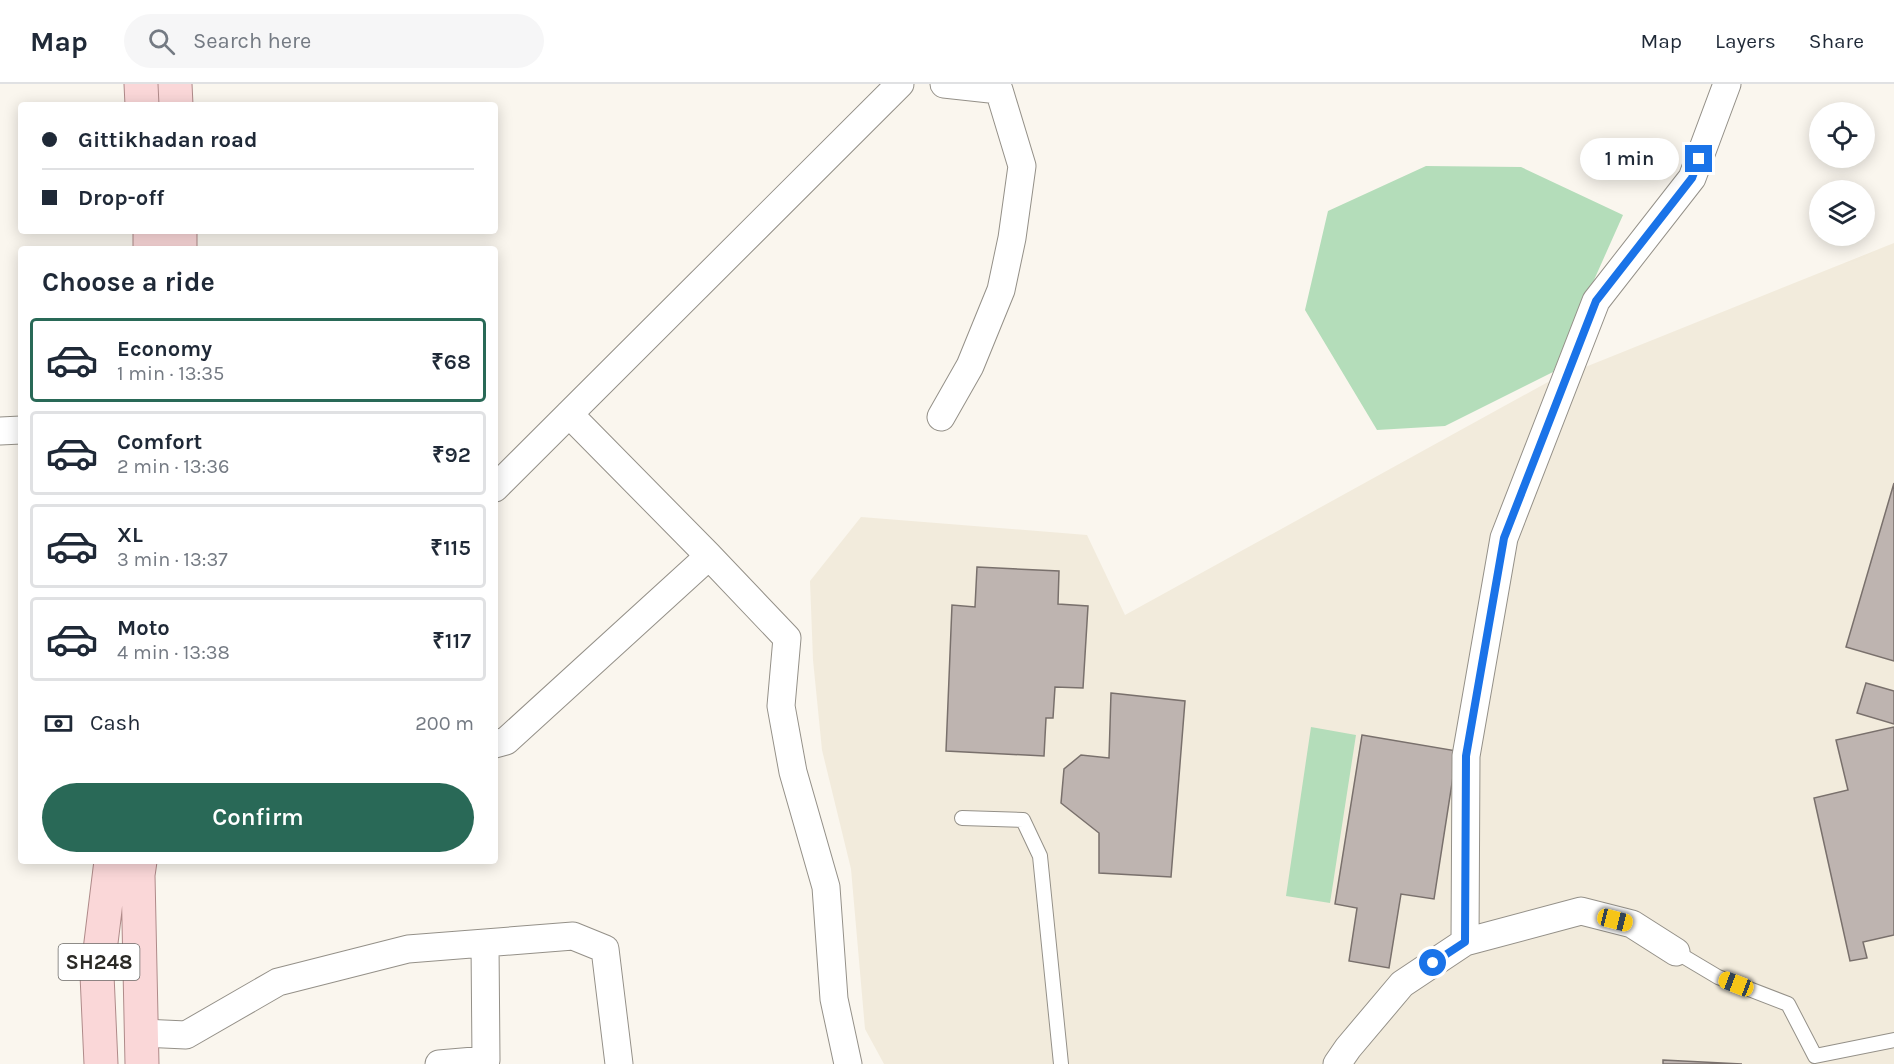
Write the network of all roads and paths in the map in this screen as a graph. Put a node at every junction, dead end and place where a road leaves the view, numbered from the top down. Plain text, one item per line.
1 (141, 84) edge
2 (175, 84) edge
3 (900, 84) edge
4 (944, 84) edge
5 (1727, 84) edge
6 (1001, 87) edge
7 (142, 102) edge
8 (176, 102) edge
9 (569, 414) junction
10 (940, 417) dead end
11 (18, 430) edge
12 (0, 431) edge
13 (498, 485) edge
14 (709, 556) junction
15 (498, 743) edge
16 (962, 818) dead end
17 (111, 864) edge
18 (140, 864) edge
19 (1465, 942) junction
20 (485, 943) junction
21 (1676, 952) joint
22 (1894, 1040) edge
23 (142, 1049) edge
24 (1815, 1060) edge
25 (101, 1064) edge
26 (439, 1064) edge
27 (619, 1064) edge
28 (848, 1064) edge
29 (1061, 1064) edge
30 (1337, 1064) edge

1 - 7 main road
2 - 8 main road
3 - 9 street
4 - 6 street
5 - 19 street
6 - 10 street
9 - 13 street
9 - 14 street
11 - 12 street
14 - 15 street
14 - 28 street
16 - 29 lane
17 - 25 main road, SH248
18 - 23 main road, SH248
19 - 21 street
19 - 30 street
20 - 23 street
20 - 26 street
20 - 27 street
21 - 24 lane
22 - 24 lane

